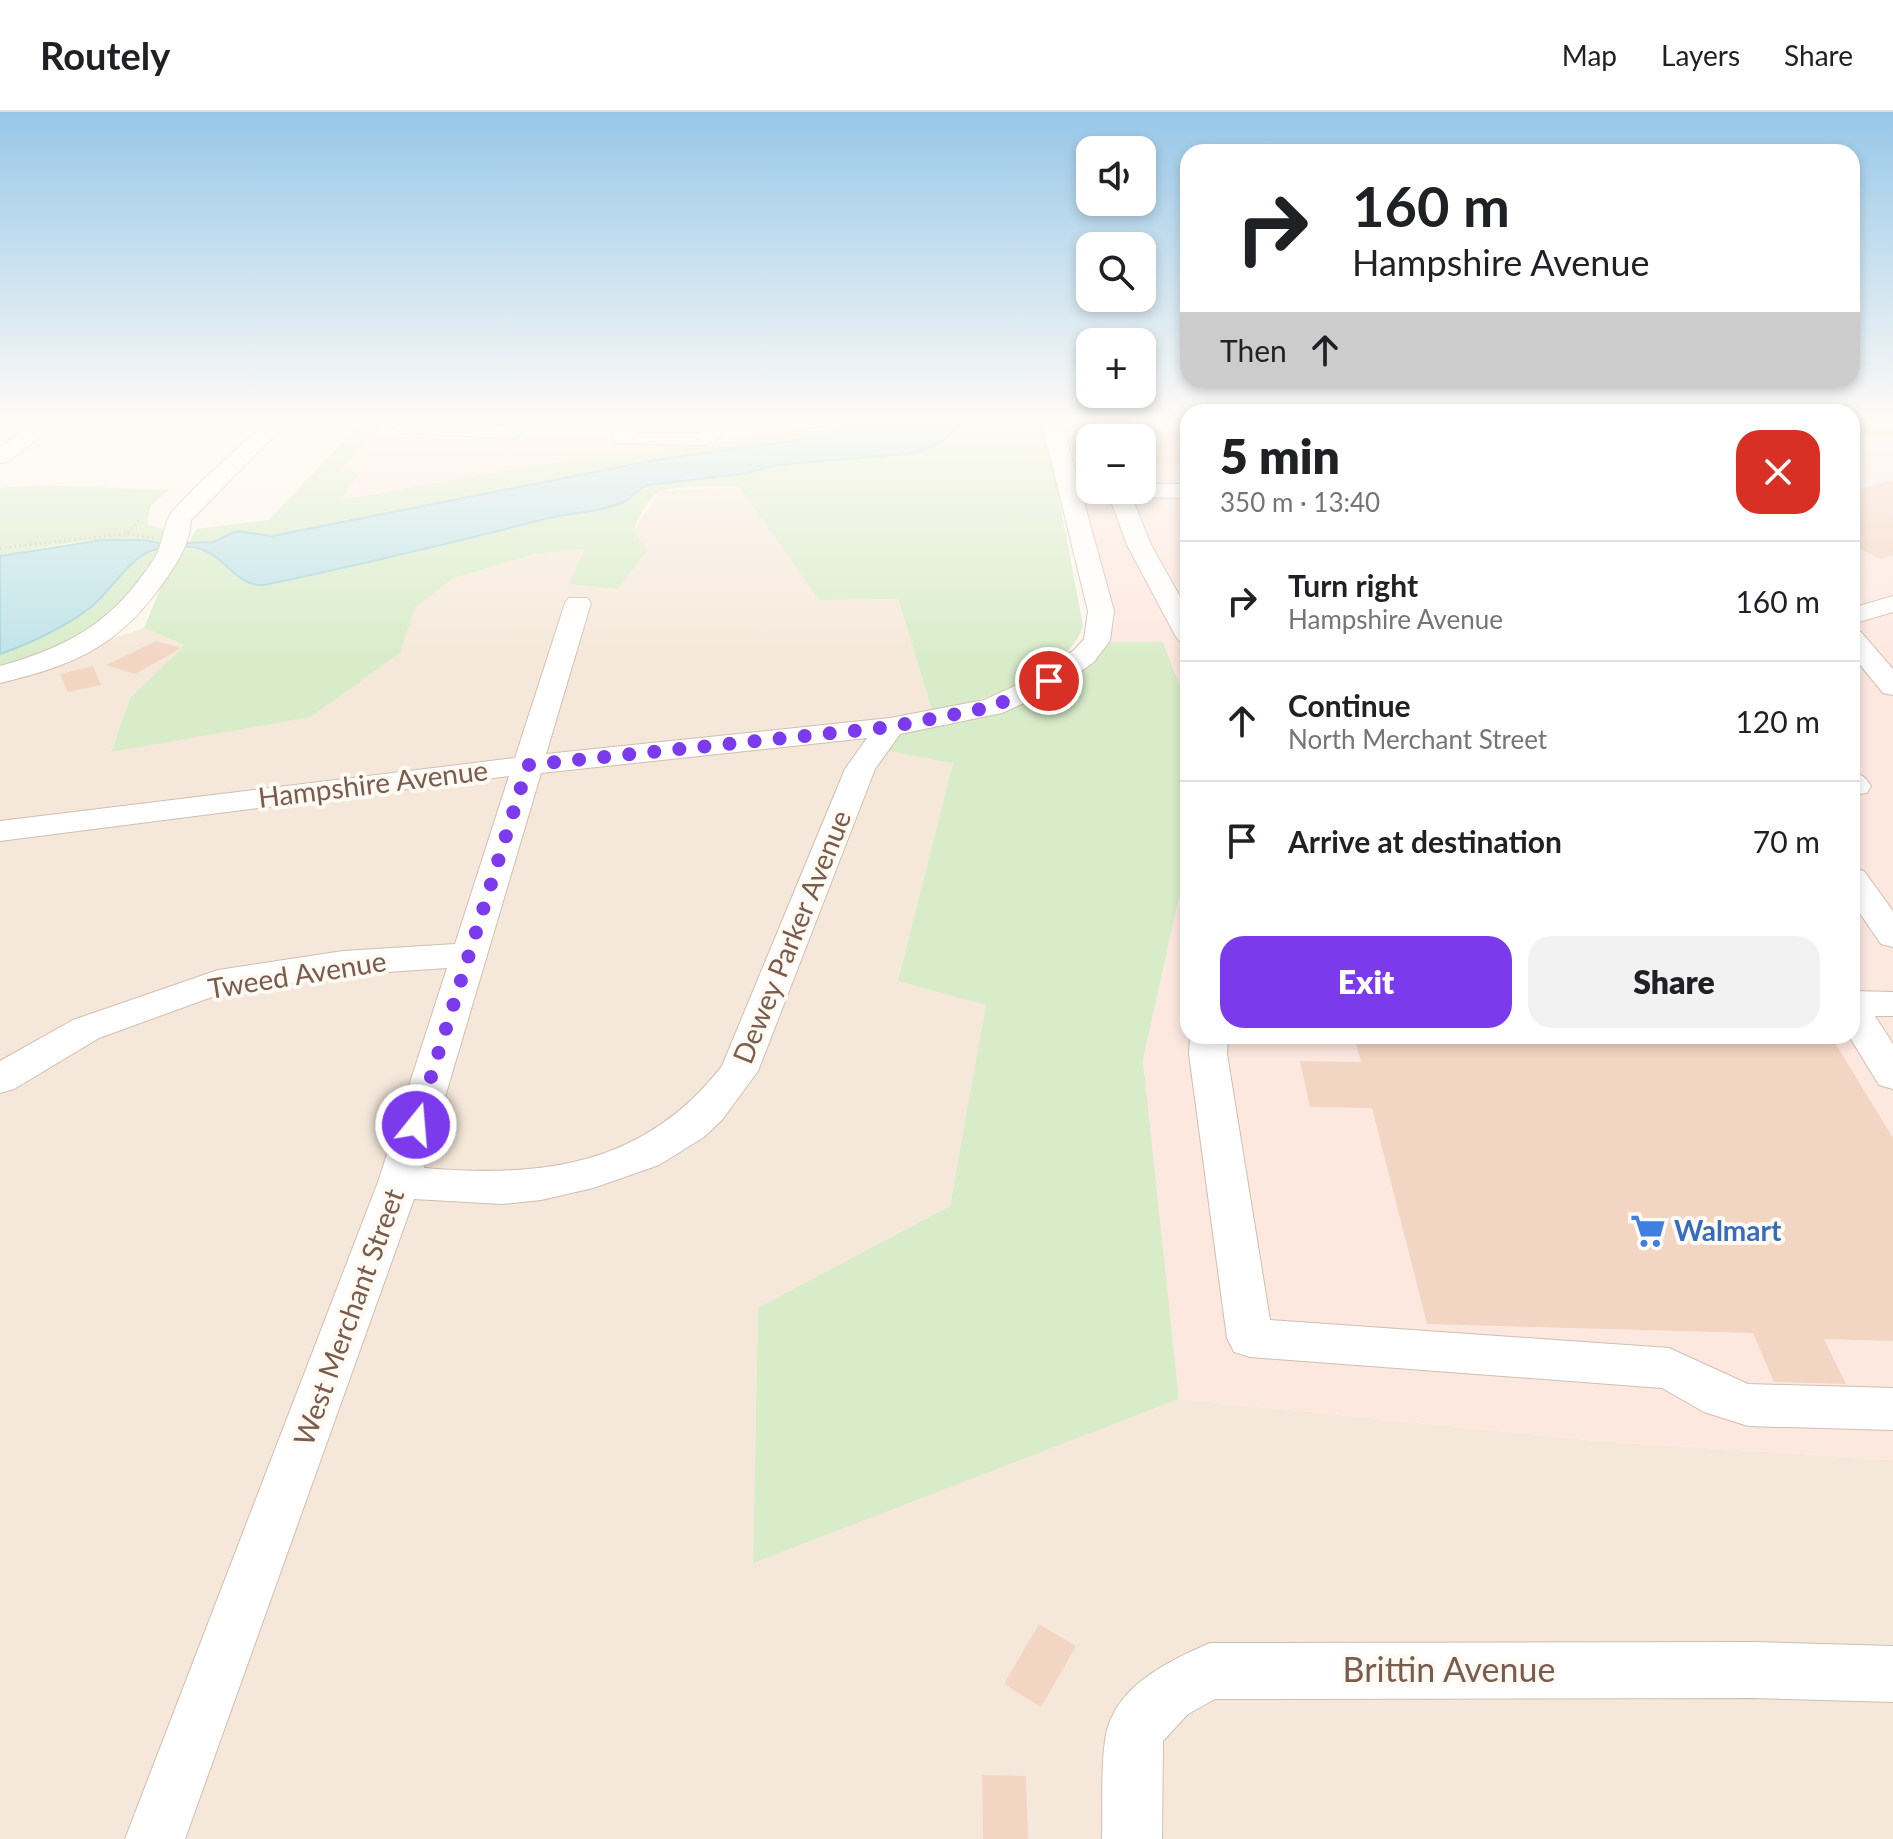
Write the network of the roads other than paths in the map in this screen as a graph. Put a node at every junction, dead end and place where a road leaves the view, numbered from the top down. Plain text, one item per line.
1 (198, 500) edge
2 (1082, 504) edge
3 (1123, 504) edge
4 (578, 603) dead end
5 (1893, 604) edge
6 (1860, 614) edge
7 (1180, 620) edge
8 (1860, 648) edge
9 (0, 675) edge
10 (1893, 687) edge
11 (890, 727) junction
12 (528, 765) junction
13 (0, 831) edge
14 (1860, 889) edge
15 (1893, 936) edge
16 (469, 955) junction
17 (1860, 1003) edge
18 (1893, 1004) edge
19 (1860, 1023) edge
20 (1209, 1044) edge
21 (1893, 1075) edge
22 (0, 1079) edge
23 (399, 1182) junction
24 (1893, 1409) edge
25 (1893, 1674) edge
26 (155, 1839) edge
27 (1132, 1839) edge

1 - 9 street
2 - 11 street, Hampshire Avenue
3 - 7 street
4 - 12 street, West Merchant Street
5 - 6 street
8 - 10 street
11 - 12 street, Hampshire Avenue
11 - 23 street, Dewey Parker Avenue
12 - 13 street, Hampshire Avenue
12 - 16 street, West Merchant Street
14 - 15 street
16 - 22 street, Tweed Avenue
16 - 23 street, West Merchant Street
17 - 18 street
19 - 21 street
20 - 24 street
23 - 26 street, West Merchant Street
25 - 27 street, Brittin Avenue

